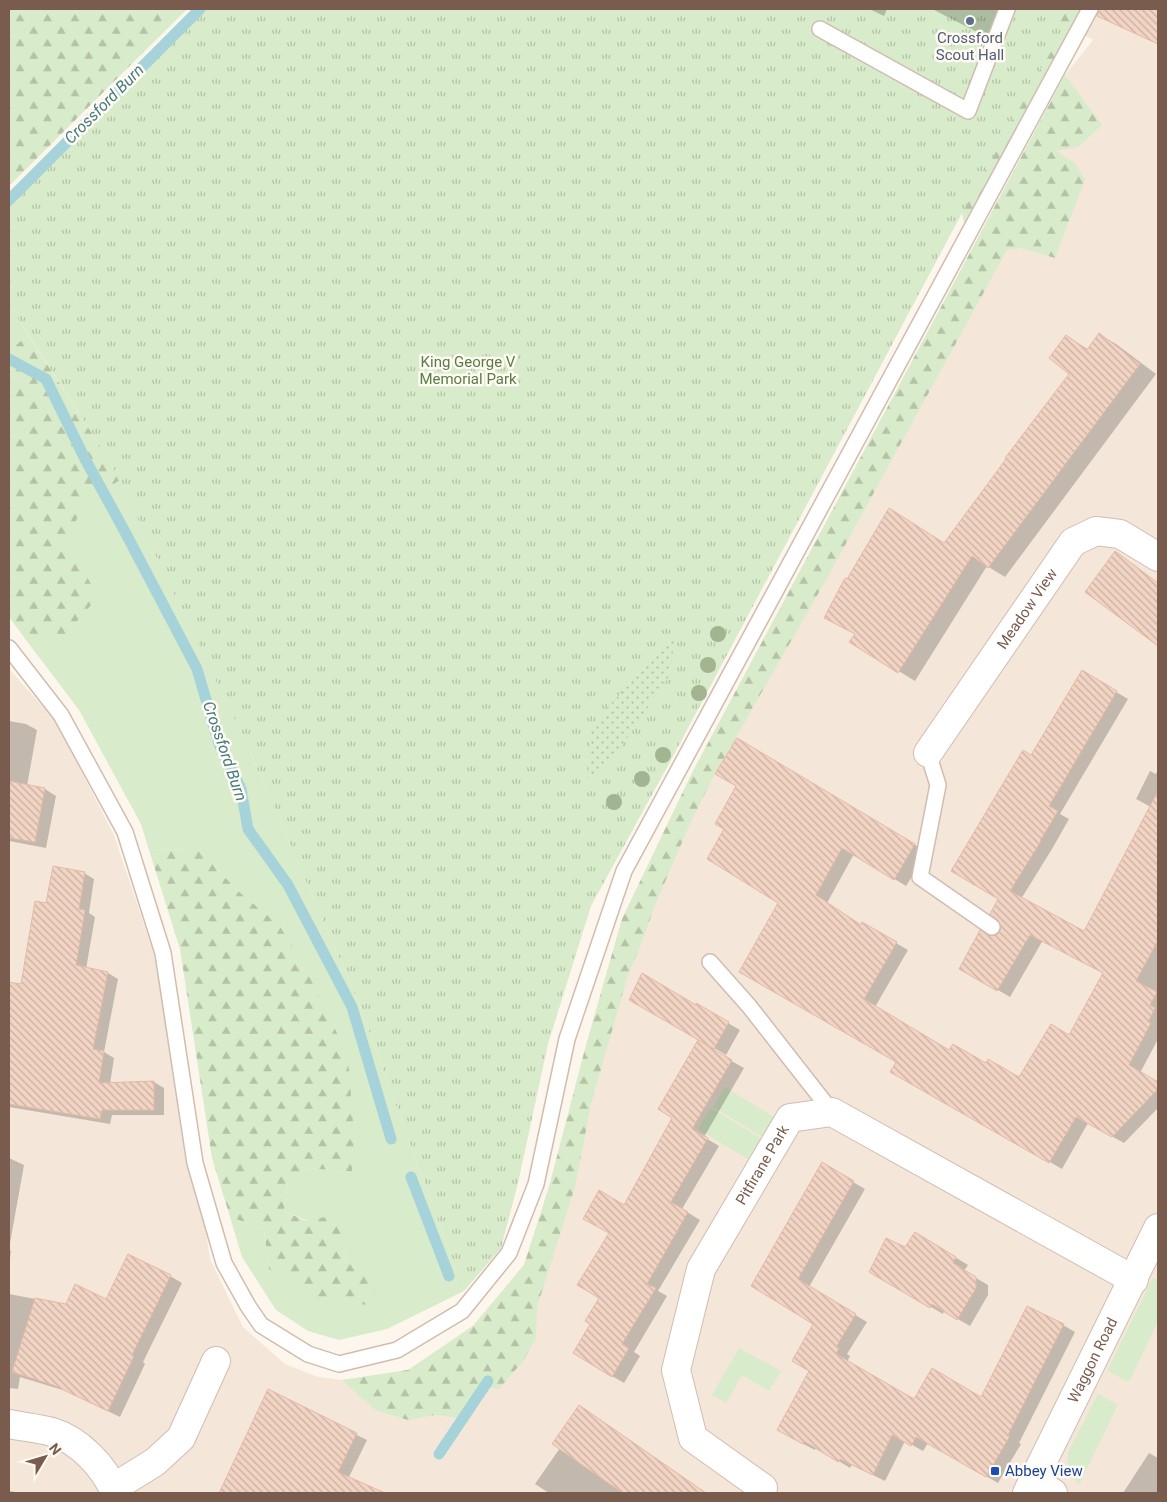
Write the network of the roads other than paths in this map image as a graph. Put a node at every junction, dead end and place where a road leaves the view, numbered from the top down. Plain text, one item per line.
1 (1007, 9) edge
2 (1090, 9) edge
3 (820, 29) dead end
4 (1158, 557) edge
5 (9, 648) edge
6 (928, 753) joint
7 (992, 927) dead end
8 (710, 962) dead end
9 (832, 1112) junction
10 (1158, 1228) edge
11 (1134, 1280) junction
12 (216, 1361) dead end
13 (9, 1424) edge
14 (763, 1488) dead end
15 (1038, 1489) edge
16 (114, 1491) edge

1 - 3 lane
2 - 5 lane
4 - 6 street, Meadow View
6 - 7 lane
8 - 9 lane
9 - 11 street
9 - 14 street, Pitfirane Park
10 - 11 street, Waggon Road
11 - 15 street, Waggon Road
12 - 16 street
13 - 16 street

